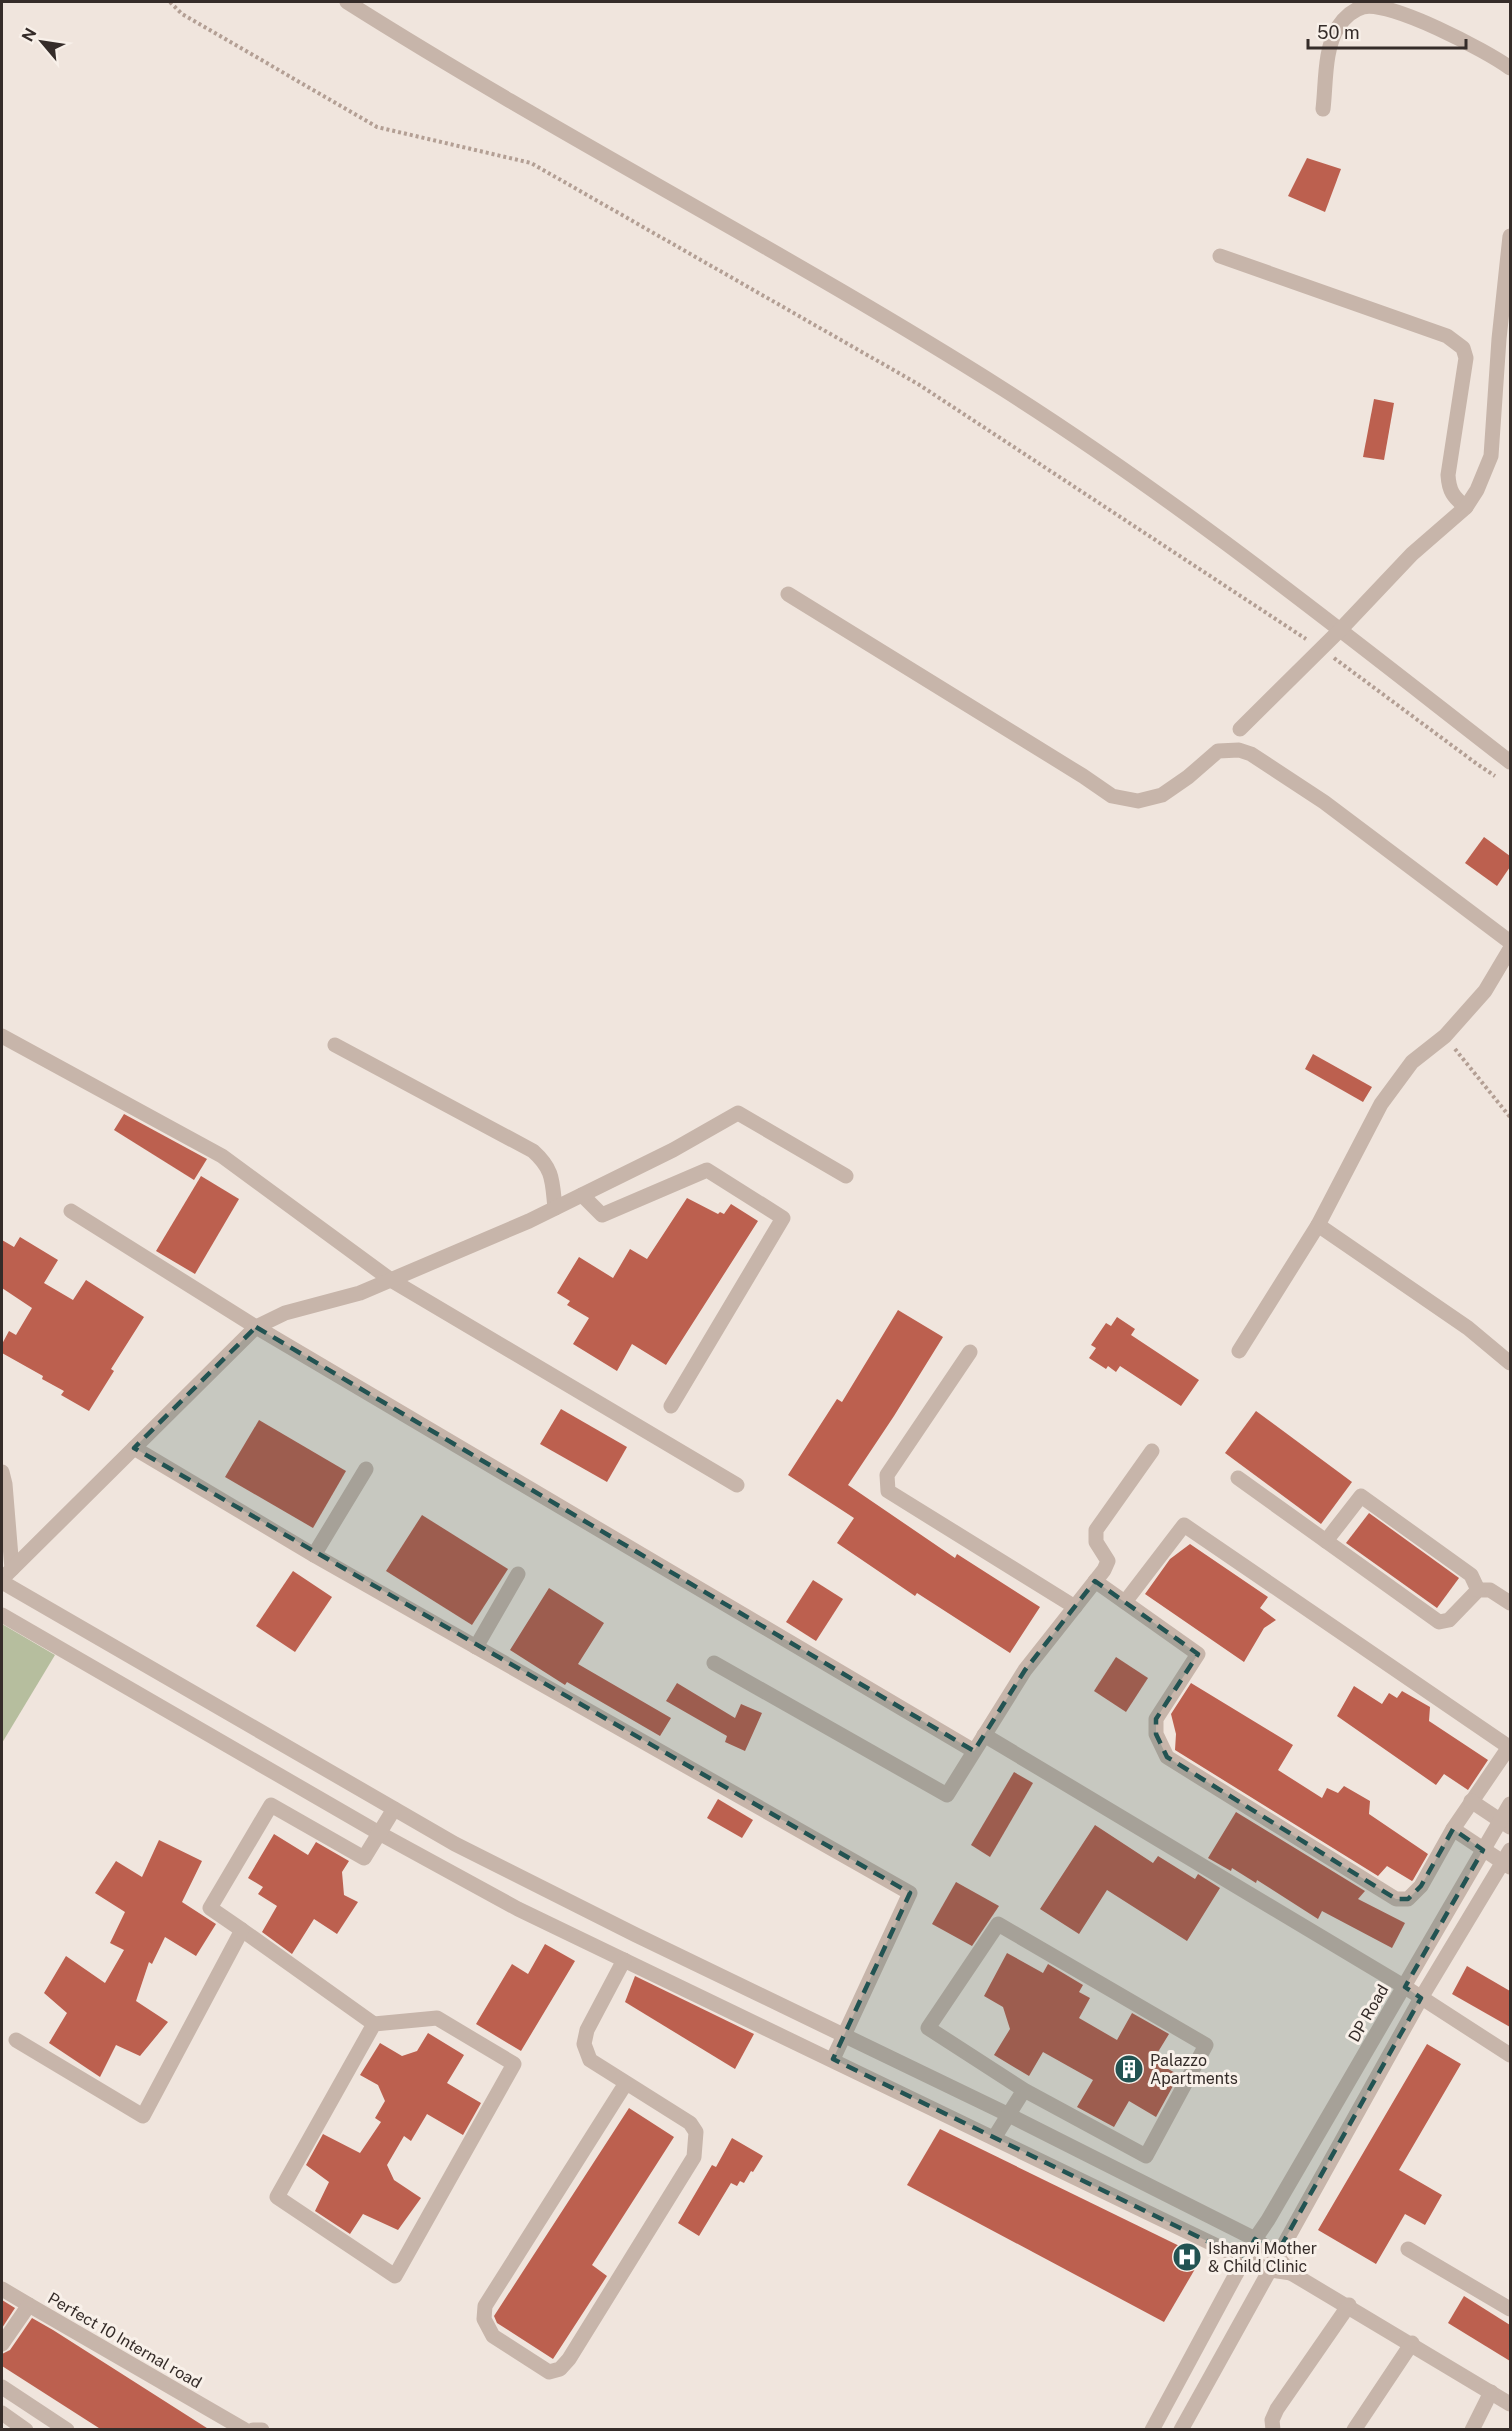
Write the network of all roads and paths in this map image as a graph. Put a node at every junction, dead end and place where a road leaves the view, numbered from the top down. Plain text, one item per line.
1 (170, 2) edge
2 (347, 2) edge
3 (1510, 68) edge
4 (1323, 109) dead end
5 (1510, 236) edge
6 (1220, 256) dead end
7 (1466, 507) junction
8 (788, 594) dead end
9 (1340, 630) junction
10 (1321, 649) junction
11 (1240, 729) dead end
12 (1510, 762) edge
13 (1503, 778) dead end
14 (1510, 942) edge
15 (1510, 949) edge
16 (2, 1036) edge
17 (1445, 1036) junction
18 (335, 1045) dead end
19 (1510, 1117) edge
20 (846, 1176) dead end
21 (582, 1195) junction
22 (555, 1208) junction
23 (71, 1211) dead end
24 (1318, 1225) junction
25 (391, 1280) junction
26 (256, 1327) junction
27 (1239, 1351) dead end
28 (970, 1352) dead end
29 (1510, 1363) edge
30 (671, 1406) dead end
31 (134, 1448) junction
32 (1152, 1450) dead end
33 (366, 1468) dead end
34 (2, 1472) edge
35 (1238, 1478) dead end
36 (737, 1485) dead end
37 (1326, 1542) junction
38 (314, 1555) junction
39 (519, 1574) dead end
40 (5, 1577) edge
41 (1095, 1581) junction
42 (1478, 1590) junction
43 (1125, 1602) junction
44 (1510, 1603) edge
45 (1075, 1607) junction
46 (2, 1615) edge
47 (476, 1647) junction
48 (714, 1663) dead end
49 (984, 1735) junction
50 (974, 1751) junction
51 (1471, 1801) junction
52 (1510, 1804) edge
53 (394, 1809) junction
54 (1505, 1824) edge
55 (1453, 1829) junction
56 (379, 1833) junction
57 (1483, 1850) junction
58 (1508, 1859) edge
59 (242, 1930) junction
60 (624, 1960) junction
61 (1405, 1987) junction
62 (1421, 1998) junction
63 (374, 2024) junction
64 (845, 2034) junction
65 (16, 2040) dead end
66 (1510, 2055) edge
67 (833, 2059) junction
68 (626, 2083) junction
69 (1024, 2090) junction
70 (1007, 2114) junction
71 (994, 2138) junction
72 (1255, 2239) junction
73 (1408, 2249) dead end
74 (1276, 2255) junction
75 (1244, 2259) junction
76 (1270, 2270) junction
77 (1291, 2273) junction
78 (2, 2289) edge
79 (29, 2305) junction
80 (1349, 2305) junction
81 (1510, 2310) edge
82 (1412, 2343) junction
83 (2, 2344) edge
84 (2, 2387) edge
85 (1491, 2392) junction
86 (1510, 2404) edge
87 (2, 2413) edge
88 (26, 2430) edge
89 (67, 2430) edge
90 (245, 2430) edge
91 (253, 2430) edge
92 (262, 2430) edge
93 (1152, 2430) edge
94 (1181, 2430) edge
95 (1274, 2430) edge
96 (1354, 2430) edge
97 (1472, 2430) edge

1 - 10 path
2 - 9 street
3 - 4 street
5 - 7 street
6 - 7 street
7 - 9 street
8 - 14 street
9 - 10 street
9 - 12 street
10 - 11 street
10 - 13 path
15 - 17 street
16 - 25 street
17 - 19 path
17 - 24 street
18 - 22 street
20 - 21 street
21 - 22 street
21 - 30 street
22 - 25 street
23 - 26 street
24 - 27 street
24 - 29 street
25 - 26 street
25 - 36 street
26 - 31 street
26 - 50 street
28 - 45 street
31 - 38 street
31 - 40 street
32 - 41 street
33 - 38 street
34 - 40 street
35 - 37 street
37 - 42 street
37 - 42 street
38 - 47 street
39 - 47 street
40 - 53 street
41 - 43 street
41 - 45 street
42 - 44 street
43 - 51 street
43 - 55 street
45 - 49 street
46 - 56 street
47 - 64 street
48 - 50 street
49 - 50 street
49 - 61 street
51 - 54 street
51 - 55 street
52 - 54 street, DP Road
53 - 56 street
53 - 64 street
54 - 57 street, DP Road
55 - 57 street
56 - 59 street
56 - 60 street
57 - 58 street
57 - 61 street, DP Road
58 - 62 street
59 - 63 street
59 - 65 street
60 - 67 street
60 - 68 street
61 - 62 street
61 - 72 street, DP Road
62 - 66 street
62 - 74 street
63 - 63 street
64 - 67 street
64 - 70 street
67 - 71 street
68 - 68 street
69 - 69 street
69 - 70 street
70 - 71 street
70 - 72 street
71 - 75 street
72 - 74 street
72 - 75 street, DP Road
73 - 81 street
74 - 76 street
74 - 77 street
75 - 76 street
75 - 93 street, DP Road
76 - 77 street
76 - 94 street
77 - 80 street
78 - 79 street
79 - 83 street, Perfect 10 Internal road
79 - 90 street, Perfect 10 Internal road
80 - 82 street
80 - 95 street
82 - 85 street
82 - 96 street
84 - 89 street
85 - 86 street
85 - 97 street
87 - 88 street
91 - 92 street

